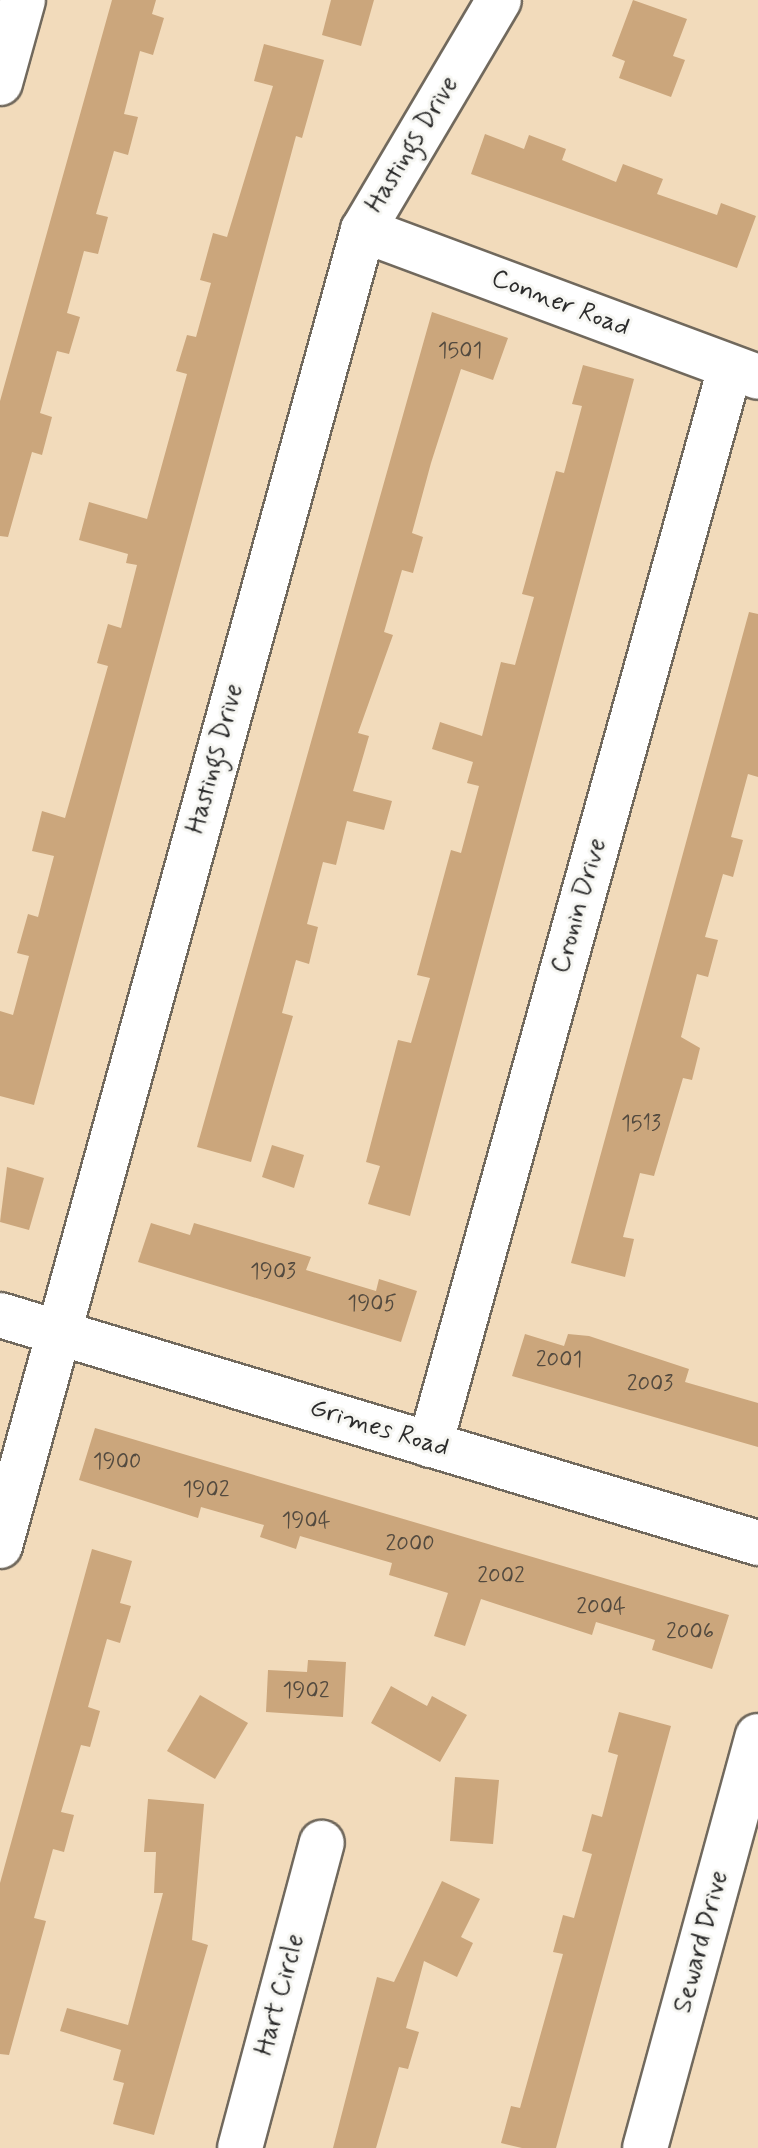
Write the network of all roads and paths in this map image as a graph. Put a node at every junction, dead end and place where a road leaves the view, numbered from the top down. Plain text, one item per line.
1 (23, 0) edge
2 (499, 0) edge
3 (0, 83) edge
4 (363, 230) junction
5 (744, 373) edge
6 (0, 1315) edge
7 (58, 1332) junction
8 (430, 1445) junction
9 (758, 1543) edge
10 (0, 1546) edge
11 (758, 1736) edge
12 (322, 1843) dead end
13 (240, 2148) edge
14 (645, 2148) edge

1 - 3 street
2 - 4 street, Hastings Drive
4 - 5 street, Conner Road
4 - 7 street, Hastings Drive
5 - 8 street, Cronin Drive
6 - 7 street, Grimes Road
7 - 8 street, Grimes Road
7 - 10 street, Hastings Drive
8 - 9 street, Grimes Road
11 - 14 street, Seward Drive
12 - 13 street, Hart Circle

